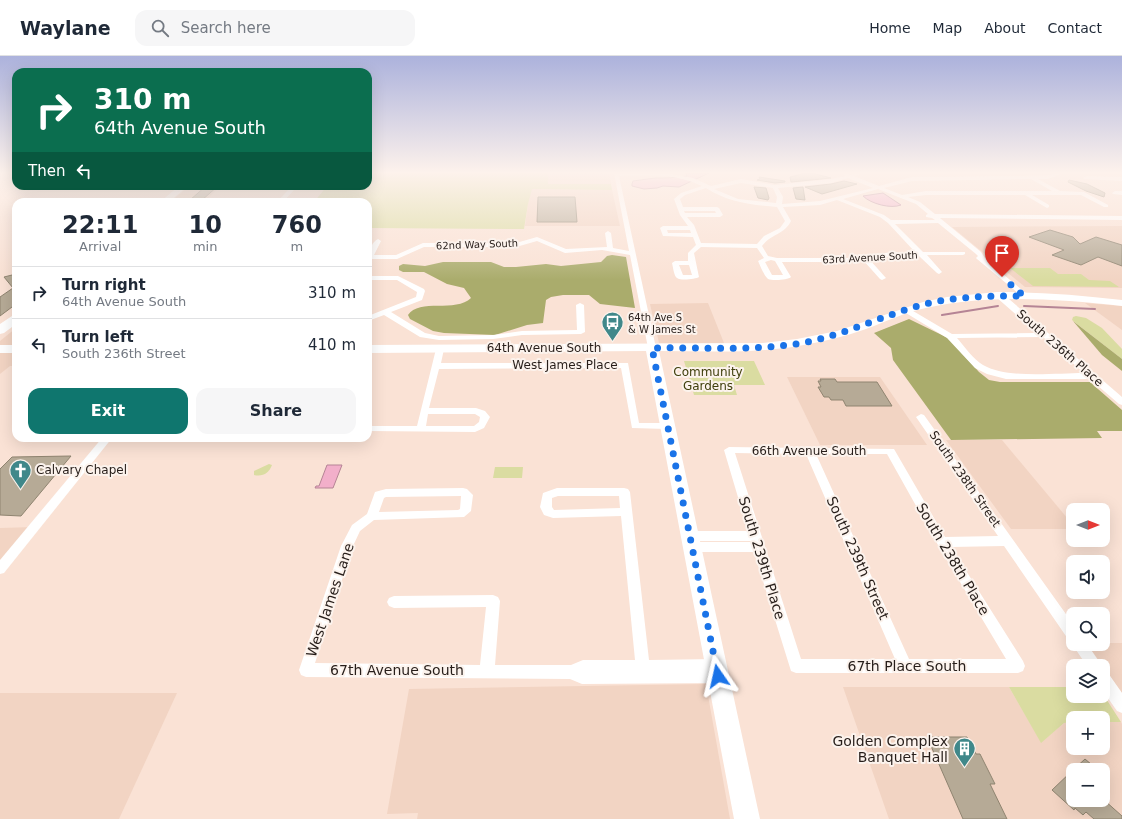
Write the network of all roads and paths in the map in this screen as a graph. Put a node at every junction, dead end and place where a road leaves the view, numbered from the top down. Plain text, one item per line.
1 (623, 209) edge
2 (680, 209) edge
3 (782, 209) edge
4 (863, 209) edge
5 (920, 209) edge
6 (682, 212) junction
7 (1122, 218) edge
8 (934, 219) junction
9 (890, 222) junction
10 (692, 228) junction
11 (608, 233) dead end
12 (694, 235) junction
13 (378, 241) dead end
14 (699, 245) junction
15 (759, 246) junction
16 (610, 248) junction
17 (372, 253) edge
18 (963, 253) dead end
19 (632, 254) junction
20 (921, 254) junction
21 (864, 257) junction
22 (372, 259) edge
23 (769, 259) junction
24 (777, 260) junction
25 (692, 263) dead end
26 (939, 272) dead end
27 (372, 278) edge
28 (882, 278) dead end
29 (999, 295) junction
30 (1024, 296) junction
31 (1122, 300) edge
32 (1122, 303) edge
33 (580, 305) dead end
34 (905, 310) junction
35 (386, 313) junction
36 (372, 318) edge
37 (12, 321) edge
38 (0, 330) edge
39 (1044, 335) junction
40 (950, 336) junction
41 (492, 343) junction
42 (652, 348) junction
43 (0, 349) edge
44 (12, 349) edge
45 (372, 349) edge
46 (440, 349) junction
47 (436, 366) junction
48 (1092, 376) junction
49 (1122, 402) edge
50 (424, 411) junction
51 (921, 417) dead end
52 (667, 426) junction
53 (372, 429) edge
54 (421, 429) junction
55 (104, 442) edge
56 (729, 450) joint
57 (810, 451) junction
58 (890, 451) joint
59 (626, 512) junction
60 (372, 516) junction
61 (756, 541) junction
62 (1008, 541) junction
63 (691, 542) junction
64 (942, 542) junction
65 (0, 569) edge
66 (394, 602) dead end
67 (1066, 625) edge
68 (796, 666) joint
69 (905, 666) junction
70 (1018, 666) joint
71 (306, 670) joint
72 (487, 671) junction
73 (643, 671) junction
74 (717, 671) junction
75 (1110, 688) edge
76 (1122, 706) edge
77 (747, 819) edge

1 - 19 street
2 - 6 street
3 - 15 street
4 - 9 street
5 - 8 street
6 - 6 street
6 - 10 street
7 - 8 street
8 - 9 street
8 - 30 street
9 - 20 street
10 - 12 street
10 - 12 street
11 - 16 street
12 - 14 street
13 - 17 street
14 - 15 street
14 - 25 street
15 - 23 street
16 - 19 street, 62nd Way South
16 - 22 street, 62nd Way South
18 - 20 street, 63rd Avenue South
19 - 42 street
20 - 21 street, 63rd Avenue South
20 - 26 street
21 - 24 street, 63rd Avenue South
21 - 28 street
23 - 24 street
23 - 24 street
27 - 35 street
29 - 30 street, 64th Avenue South
29 - 34 street, 64th Avenue South
29 - 39 street, South 236th Place
30 - 31 street, 64th Avenue South
30 - 32 street, 64th Avenue South
33 - 41 street
34 - 40 street
34 - 42 street, 64th Avenue South
35 - 36 street
35 - 41 street
37 - 38 street
39 - 40 street
39 - 48 street, South 236th Place
40 - 48 street
41 - 42 street, 64th Avenue South
41 - 46 street, 64th Avenue South
42 - 52 street
43 - 44 street
45 - 46 street, 64th Avenue South
46 - 47 street
47 - 50 street
47 - 52 street, West James Place
48 - 49 street, South 236th Place
50 - 54 street
50 - 54 street
51 - 62 street, South 238th Street
52 - 63 street
53 - 54 street
55 - 65 street
56 - 57 street, 66th Avenue South
56 - 61 street, South 239th Place
57 - 58 street, 66th Avenue South
57 - 69 street, South 239th Street
58 - 64 street, South 238th Place
59 - 59 street
59 - 73 street
60 - 60 street
60 - 71 street, West James Lane
61 - 63 street
61 - 68 street, South 239th Place
62 - 64 street
62 - 67 street, South 238th Street
63 - 74 street
64 - 70 street, South 238th Place
66 - 72 street
68 - 69 street, 67th Place South
69 - 70 street, 67th Place South
71 - 72 street, 67th Avenue South
72 - 73 street
73 - 74 street
74 - 77 street
75 - 76 street

